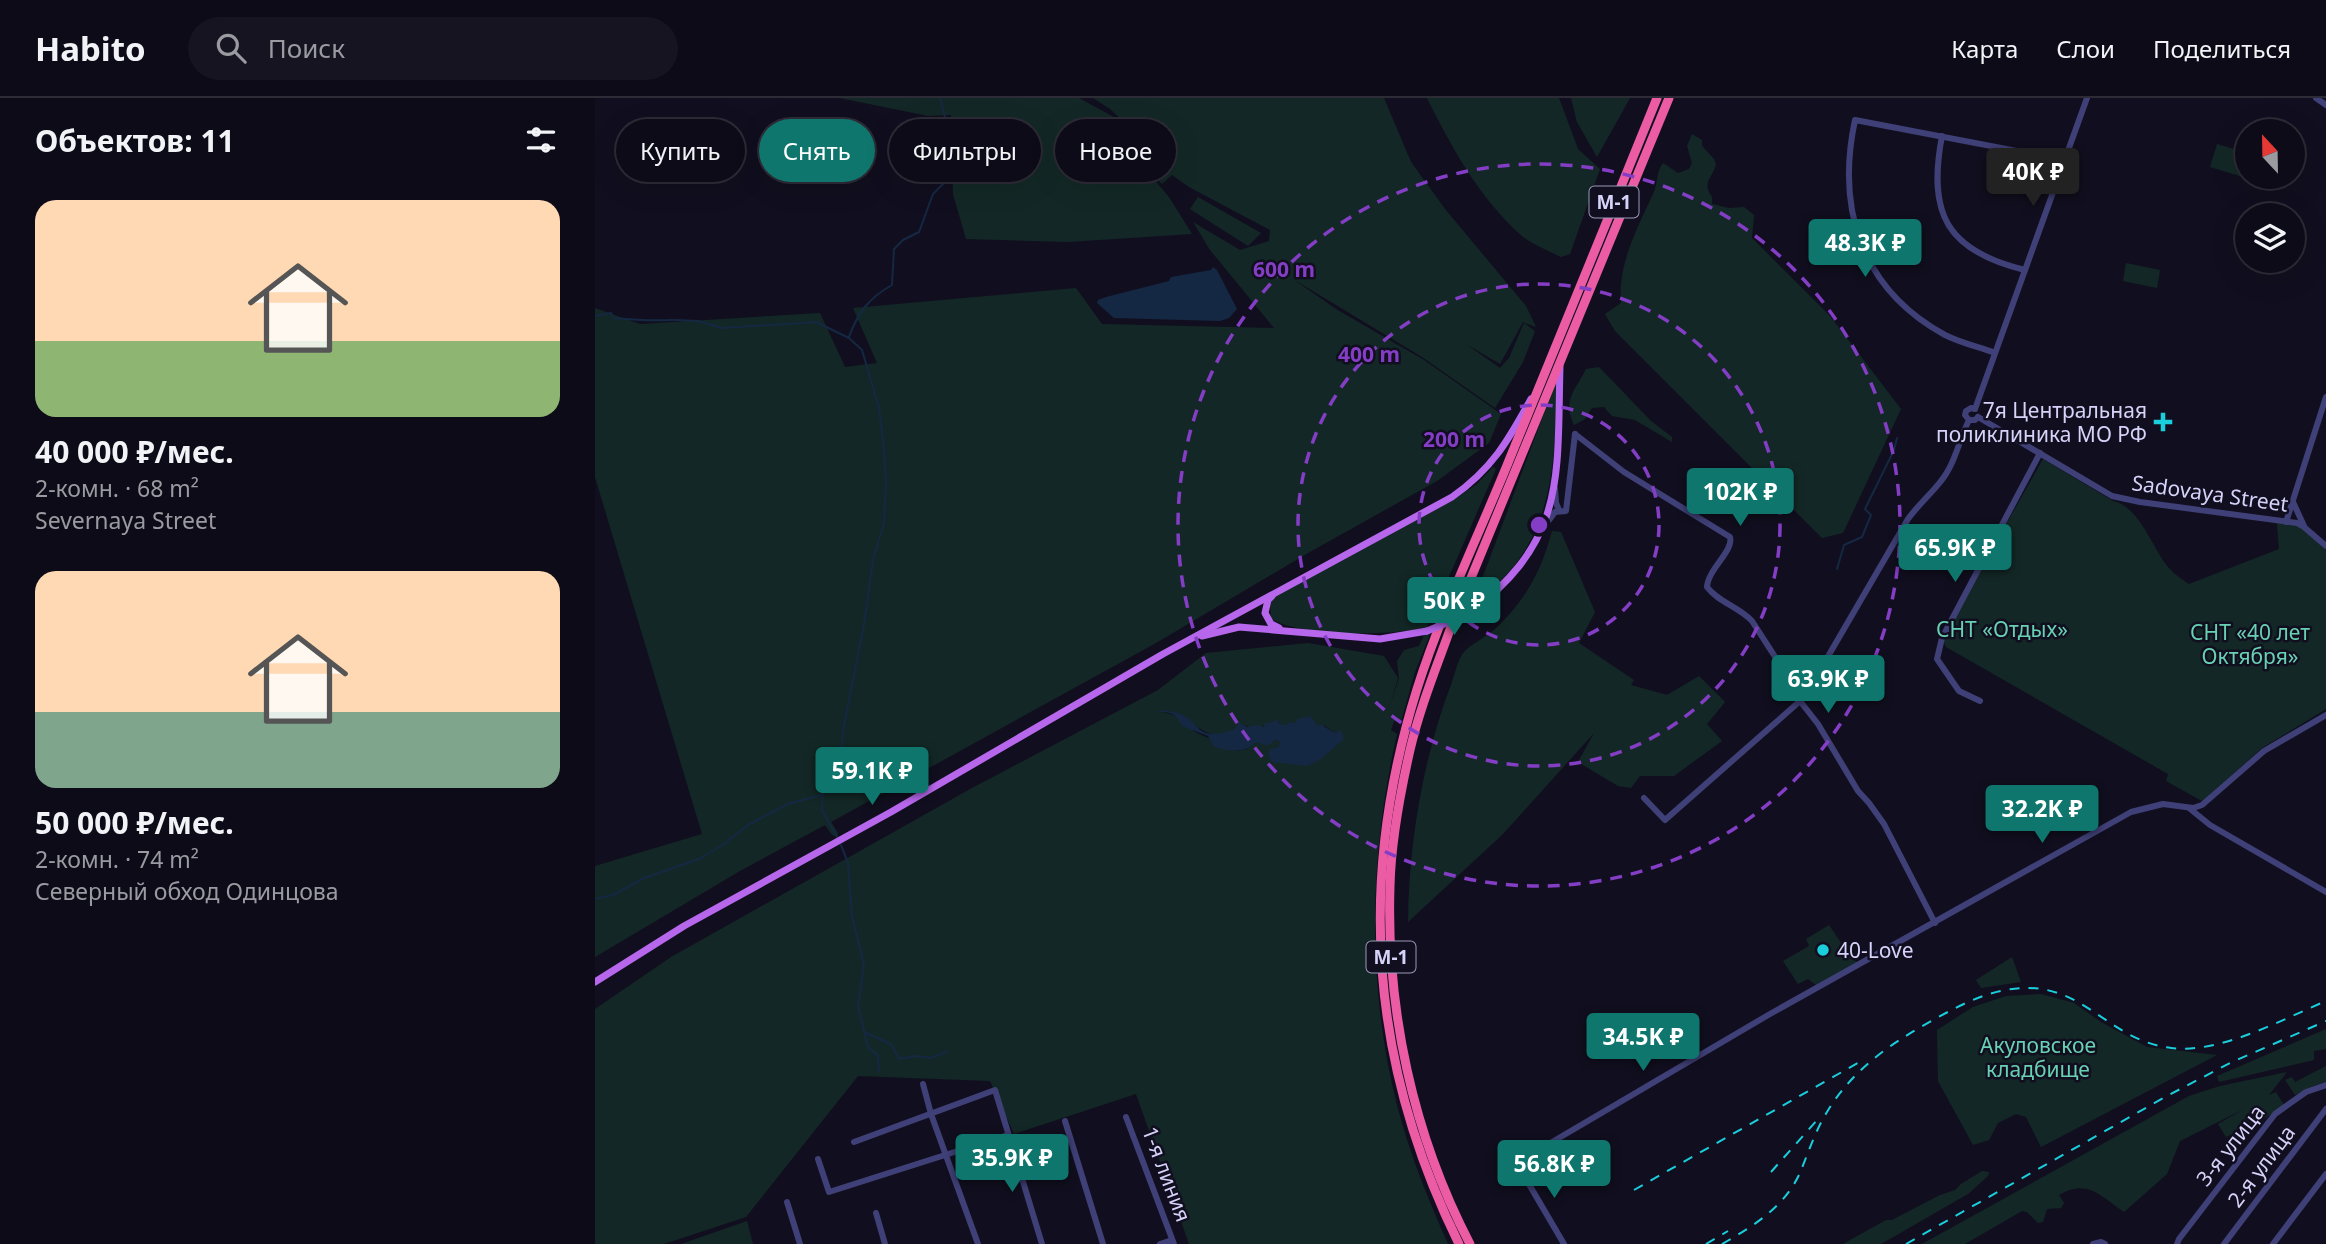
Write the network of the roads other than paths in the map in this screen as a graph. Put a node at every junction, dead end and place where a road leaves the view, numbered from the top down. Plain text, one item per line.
1 (1657, 98) edge
2 (1669, 98) edge
3 (2087, 98) edge
4 (2316, 98) edge
5 (2326, 105) edge
6 (1942, 136) junction
7 (2062, 168) junction
8 (2025, 270) junction
9 (1996, 353) junction
10 (1560, 362) junction
11 (1542, 376) junction
12 (2326, 397) edge
13 (1975, 409) junction
14 (1978, 417) junction
15 (1969, 420) junction
16 (2040, 453) junction
17 (1555, 485) junction
18 (2293, 502) junction
19 (1562, 510) junction
20 (2286, 522) junction
21 (2307, 529) junction
22 (1536, 540) junction
23 (2326, 546) edge
24 (1278, 591) junction
25 (1284, 630) junction
26 (1163, 653) junction
27 (1829, 653) junction
28 (1791, 683) junction
29 (1800, 701) junction
30 (1980, 701) dead end
31 (2326, 715) edge
32 (1644, 798) dead end
33 (2189, 808) junction
34 (2326, 892) edge
35 (1935, 923) junction
36 (595, 982) edge
37 (923, 1084) dead end
38 (2326, 1085) edge
39 (2326, 1109) edge
40 (931, 1114) junction
41 (1126, 1117) dead end
42 (1065, 1121) dead end
43 (1008, 1135) junction
44 (855, 1142) dead end
45 (947, 1156) junction
46 (817, 1159) dead end
47 (2326, 1174) edge
48 (787, 1202) dead end
49 (876, 1213) dead end
50 (1173, 1242) edge
51 (800, 1244) edge
52 (885, 1244) edge
53 (978, 1244) edge
54 (1042, 1244) edge
55 (1103, 1244) edge
56 (1160, 1244) edge
57 (1459, 1244) edge
58 (1470, 1244) edge
59 (1564, 1244) edge
60 (2092, 1244) edge
61 (2105, 1244) edge
62 (2177, 1244) edge
63 (2224, 1244) edge
64 (2273, 1244) edge

1 - 11 highway, М-1
2 - 10 highway, М-1
3 - 7 street
4 - 5 street
6 - 7 street
6 - 8 street
6 - 9 street
7 - 8 street
8 - 9 street
9 - 13 street
10 - 17 main road, М-1
10 - 58 highway, М-1
11 - 24 main road, М-1
11 - 57 highway, М-1
12 - 18 street
13 - 14 street
13 - 15 street
14 - 15 street
14 - 16 street, Sadovaya Street
15 - 27 street
16 - 20 street, Sadovaya Street
16 - 30 street
17 - 19 street
17 - 22 main road, М-1
18 - 20 street
18 - 21 street
19 - 22 street
19 - 28 street
20 - 21 street, Sadovaya Street
21 - 23 street, Sadovaya Street
22 - 25 main road, М-1, bridge
24 - 25 main road
24 - 26 main road, М-1
25 - 26 main road, М-1
26 - 36 main road, М-1
27 - 28 street
27 - 29 street
28 - 29 street
29 - 32 street
29 - 35 street
31 - 33 street
33 - 34 street
33 - 35 street
35 - 59 street
37 - 40 street
38 - 62 street, 3-я улица
39 - 63 street, 2-я улица
40 - 43 street
40 - 44 street
40 - 45 street
41 - 50 street, 1-я линия
42 - 55 street
43 - 45 street
43 - 54 street
45 - 46 street
45 - 53 street
47 - 64 street
48 - 51 street
49 - 52 street
50 - 56 street
60 - 61 street

